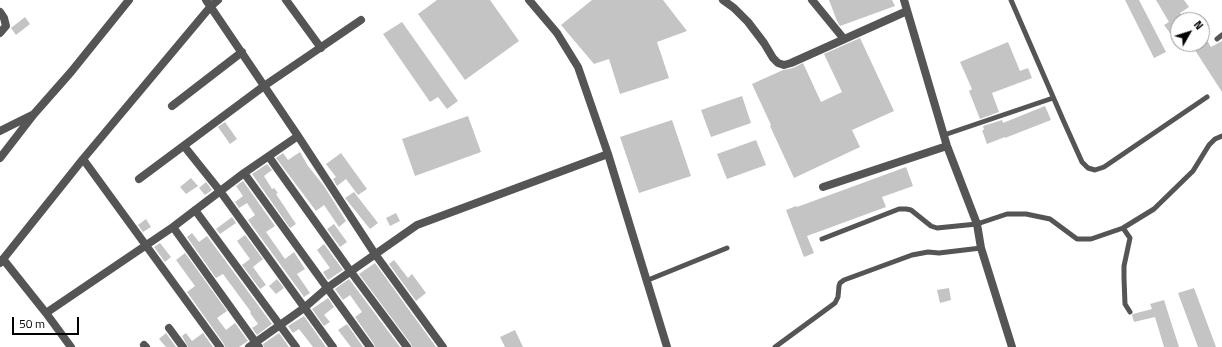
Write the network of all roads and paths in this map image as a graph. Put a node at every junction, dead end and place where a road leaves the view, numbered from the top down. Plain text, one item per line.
1 (129, 0) edge
2 (218, 0) edge
3 (286, 0) edge
4 (529, 0) edge
5 (723, 0) edge
6 (812, 0) edge
7 (904, 0) edge
8 (1011, 0) edge
9 (209, 3) edge
10 (907, 11) junction
11 (0, 12) edge
12 (361, 20) dead end
13 (0, 33) edge
14 (1222, 35) edge
15 (844, 39) junction
16 (1217, 39) dead end
17 (321, 48) junction
18 (242, 52) junction
19 (264, 86) junction
20 (1207, 97) dead end
21 (1054, 98) junction
22 (172, 106) dead end
23 (34, 114) junction
24 (0, 131) edge
25 (298, 136) junction
26 (944, 136) junction
27 (1222, 136) edge
28 (184, 146) junction
29 (948, 146) junction
30 (608, 154) junction
31 (269, 157) junction
32 (0, 158) edge
33 (83, 159) junction
34 (244, 173) junction
35 (139, 179) dead end
36 (823, 187) dead end
37 (220, 191) junction
38 (195, 210) junction
39 (977, 224) junction
40 (173, 227) junction
41 (1123, 228) junction
42 (822, 239) dead end
43 (146, 245) junction
44 (727, 248) dead end
45 (982, 248) junction
46 (376, 254) junction
47 (1, 261) edge
48 (351, 272) junction
49 (648, 280) junction
50 (327, 288) junction
51 (304, 308) junction
52 (1130, 312) dead end
53 (46, 313) junction
54 (280, 325) junction
55 (169, 328) dead end
56 (254, 345) edge
57 (71, 347) edge
58 (183, 347) edge
59 (220, 347) edge
60 (296, 347) edge
61 (333, 347) edge
62 (370, 347) edge
63 (407, 347) edge
64 (443, 347) edge
65 (667, 347) edge
66 (775, 347) edge
67 (1012, 347) edge

1 - 23 street
2 - 9 street
3 - 17 street
4 - 30 street
5 - 15 street
6 - 15 street
7 - 10 street
8 - 21 lane
9 - 18 street
9 - 33 street
10 - 15 street
10 - 26 street
11 - 13 street
12 - 17 street
14 - 16 lane
17 - 19 street
18 - 19 street
18 - 22 street
19 - 25 street
19 - 28 street
20 - 21 lane
21 - 26 lane
23 - 24 street
23 - 32 street
25 - 31 street
25 - 46 street
26 - 29 street
27 - 41 lane
28 - 35 street
28 - 37 street
29 - 36 street
29 - 39 street
30 - 46 street
30 - 49 street
31 - 34 street
31 - 48 street
33 - 43 street
33 - 47 street
34 - 37 street
34 - 50 street
37 - 38 street
37 - 51 street
38 - 40 street
38 - 54 street
39 - 41 lane
39 - 42 lane
39 - 45 street
40 - 43 street
40 - 56 street
41 - 52 lane
43 - 53 street
43 - 59 street
44 - 49 lane
45 - 66 lane
45 - 67 street
46 - 48 street
46 - 64 street
47 - 53 street
48 - 50 street
48 - 63 street
49 - 65 street
50 - 51 street
50 - 62 street
51 - 54 street
51 - 61 street
53 - 57 street
54 - 56 street
54 - 60 street
55 - 58 street

